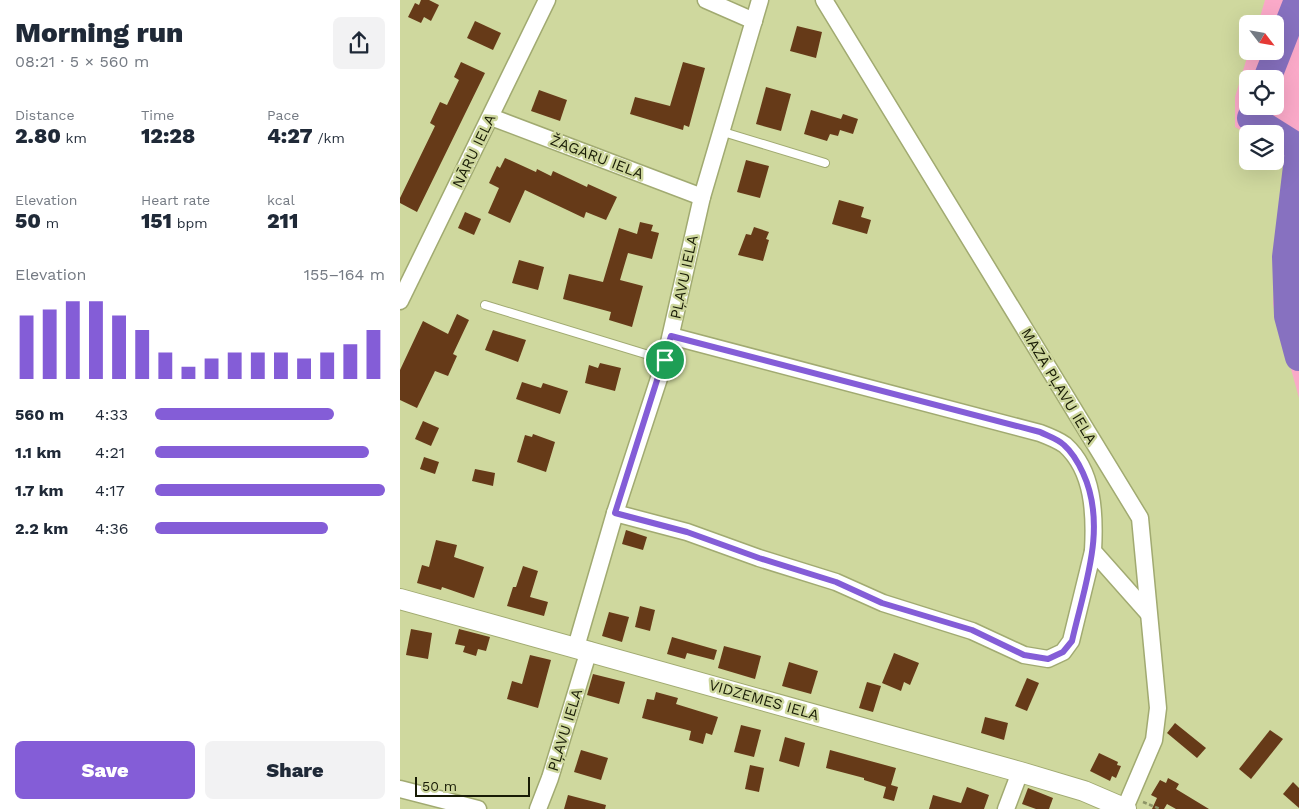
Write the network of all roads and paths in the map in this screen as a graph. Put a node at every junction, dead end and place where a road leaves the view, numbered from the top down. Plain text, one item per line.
1 (547, 0) edge
2 (706, 0) edge
3 (760, 0) edge
4 (824, 0) edge
5 (754, 21) junction
6 (492, 117) junction
7 (720, 131) junction
8 (825, 162) dead end
9 (702, 196) junction
10 (400, 301) edge
11 (485, 305) dead end
12 (671, 336) junction
13 (665, 360) junction
14 (615, 513) junction
15 (1093, 551) junction
16 (400, 599) edge
17 (1148, 613) junction
18 (582, 648) junction
19 (1020, 772) junction
20 (400, 789) edge
21 (478, 809) edge
22 (538, 809) edge
23 (1006, 809) edge
24 (1126, 809) edge

1 - 6 street, NĀRU IELA
2 - 5 street
3 - 5 street, PĻAVU IELA
4 - 17 street, MAZĀ PĻAVU IELA
5 - 7 street, PĻAVU IELA
6 - 9 street, ŽAGARU IELA
6 - 10 street, NĀRU IELA
7 - 8 lane
7 - 9 street, PĻAVU IELA
9 - 12 street, PĻAVU IELA
11 - 13 lane
12 - 13 street, PĻAVU IELA
12 - 15 street
13 - 14 street, PĻAVU IELA
14 - 15 street
14 - 18 street, PĻAVU IELA
15 - 17 street
16 - 18 street, VIDZEMES IELA
17 - 24 street, MAZĀ PĻAVU IELA
18 - 19 street, VIDZEMES IELA
18 - 22 street, PĻAVU IELA
19 - 23 street
19 - 24 street, VIDZEMES IELA
20 - 21 street

